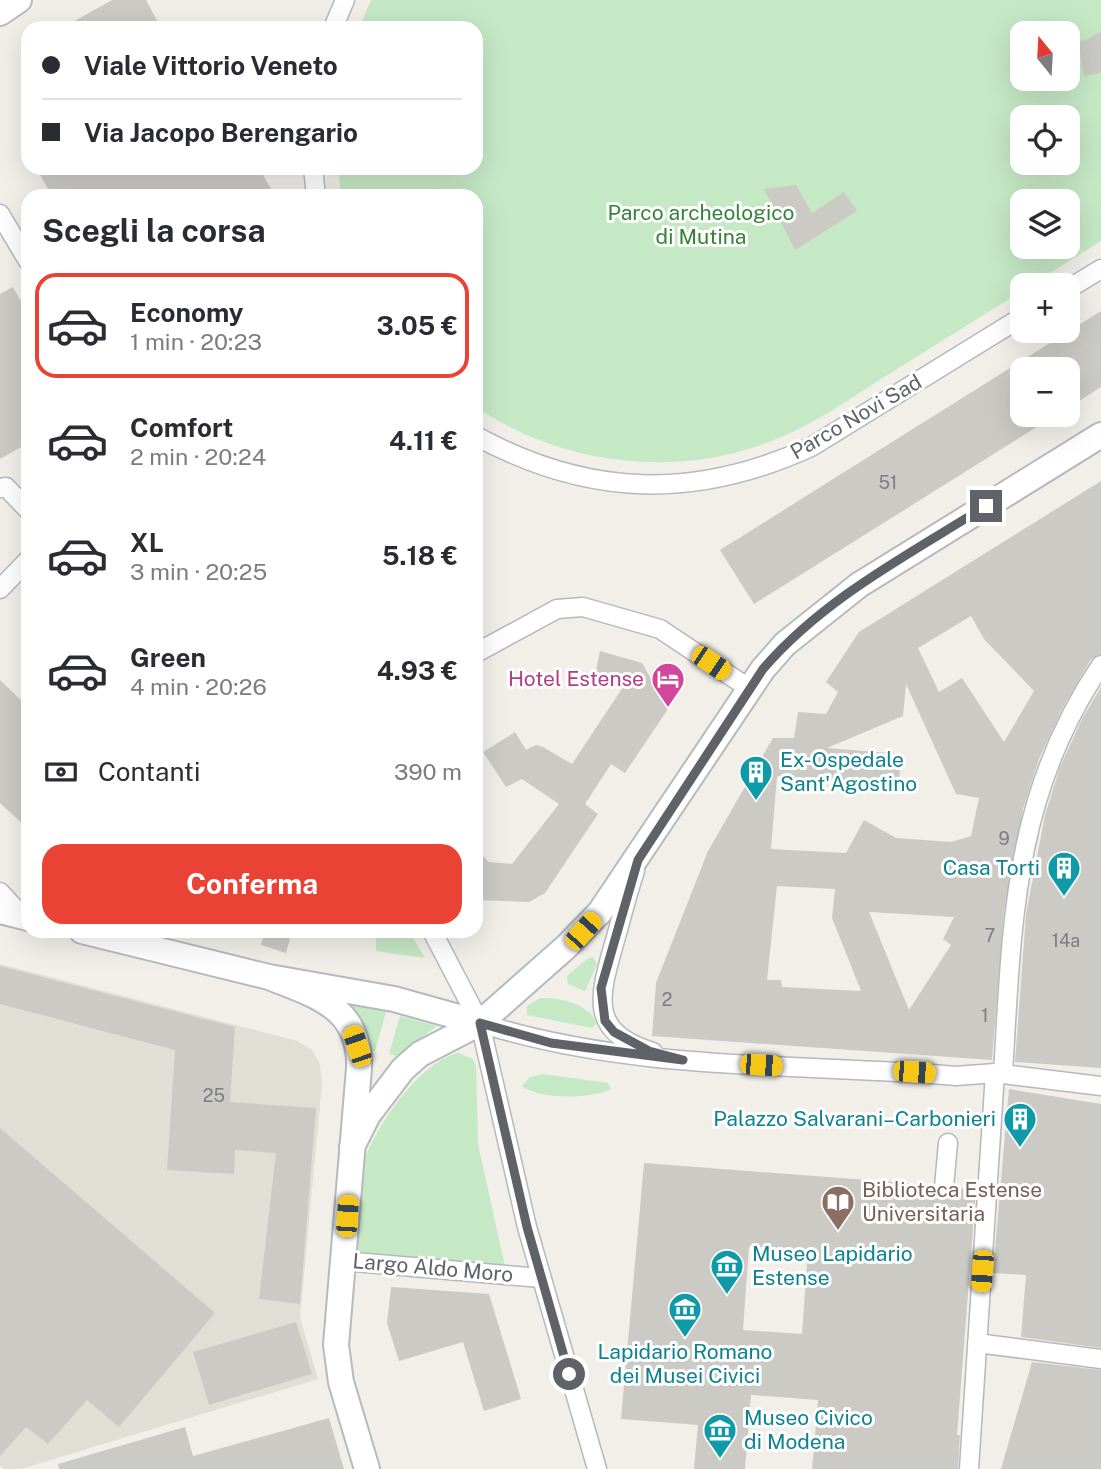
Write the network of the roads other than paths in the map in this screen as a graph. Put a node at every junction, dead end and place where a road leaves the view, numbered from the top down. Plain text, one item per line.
1 (19, 0) edge
2 (345, 0) edge
3 (0, 13) edge
4 (336, 21) edge
5 (0, 214) edge
6 (21, 249) edge
7 (1101, 269) edge
8 (1080, 282) edge
9 (1010, 324) edge
10 (1101, 435) edge
11 (483, 439) edge
12 (0, 488) edge
13 (21, 503) edge
14 (21, 567) edge
15 (0, 589) edge
16 (483, 649) edge
17 (1101, 665) edge
18 (750, 689) junction
19 (638, 860) junction
20 (0, 892) edge
21 (17, 915) edge
22 (110, 938) edge
23 (436, 938) edge
24 (269, 977) junction
25 (480, 1023) junction
26 (683, 1060) junction
27 (999, 1074) junction
28 (1101, 1086) edge
29 (948, 1143) dead end
30 (352, 1147) junction
31 (944, 1186) dead end
32 (343, 1261) junction
33 (541, 1279) junction
34 (977, 1343) junction
35 (1101, 1359) edge
36 (367, 1469) edge
37 (597, 1469) edge
38 (969, 1469) edge

1 - 3 street
2 - 4 street
5 - 6 street
7 - 8 street
9 - 11 street, Parco Novi Sad
10 - 18 street
12 - 13 street
14 - 15 street
16 - 18 street
17 - 27 street
18 - 19 street
19 - 25 street
19 - 26 street
20 - 21 street
22 - 24 street
23 - 25 street
24 - 25 street
24 - 30 street, Largo Aldo Moro
25 - 26 street
25 - 30 street, Largo Aldo Moro
25 - 33 street, Largo Aldo Moro
26 - 27 street
27 - 28 street
27 - 34 street
29 - 31 street
30 - 32 street, Largo Aldo Moro
32 - 33 street, Largo Aldo Moro
32 - 36 street
33 - 37 street
34 - 35 street
34 - 38 street

